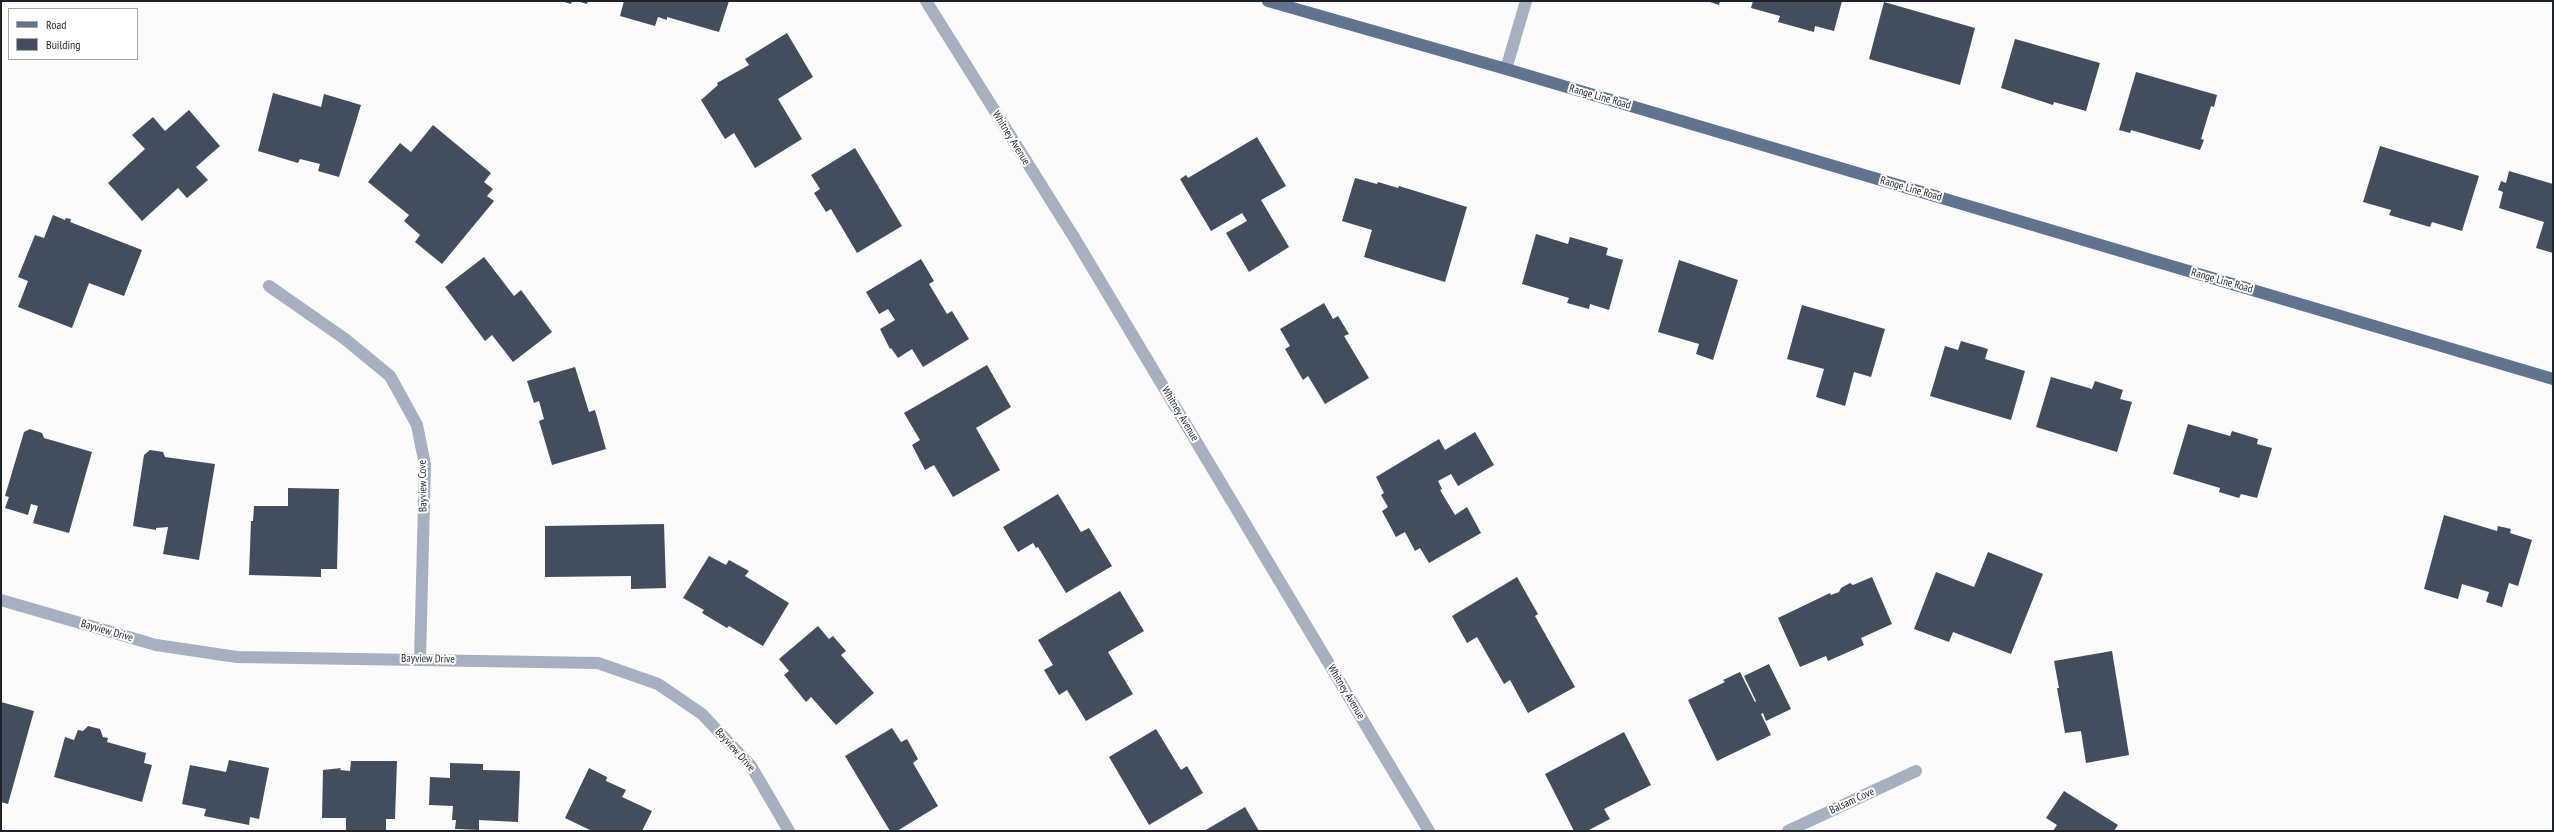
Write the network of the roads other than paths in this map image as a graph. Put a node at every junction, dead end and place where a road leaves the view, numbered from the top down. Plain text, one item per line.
1 (926, 1) edge
2 (1268, 1) edge
3 (1526, 1) edge
4 (1506, 69) junction
5 (269, 286) dead end
6 (2553, 379) edge
7 (1, 600) edge
8 (420, 659) junction
9 (1916, 771) dead end
10 (789, 831) edge
11 (1430, 831) edge
12 (1788, 831) edge

1 - 11 street, Whitney Avenue
2 - 4 main road, Range Line Road
3 - 4 street
4 - 6 main road, Range Line Road
5 - 8 street, Bayview Cove
7 - 8 street, Bayview Drive
8 - 10 street, Bayview Drive
9 - 12 street, Balsam Cove

